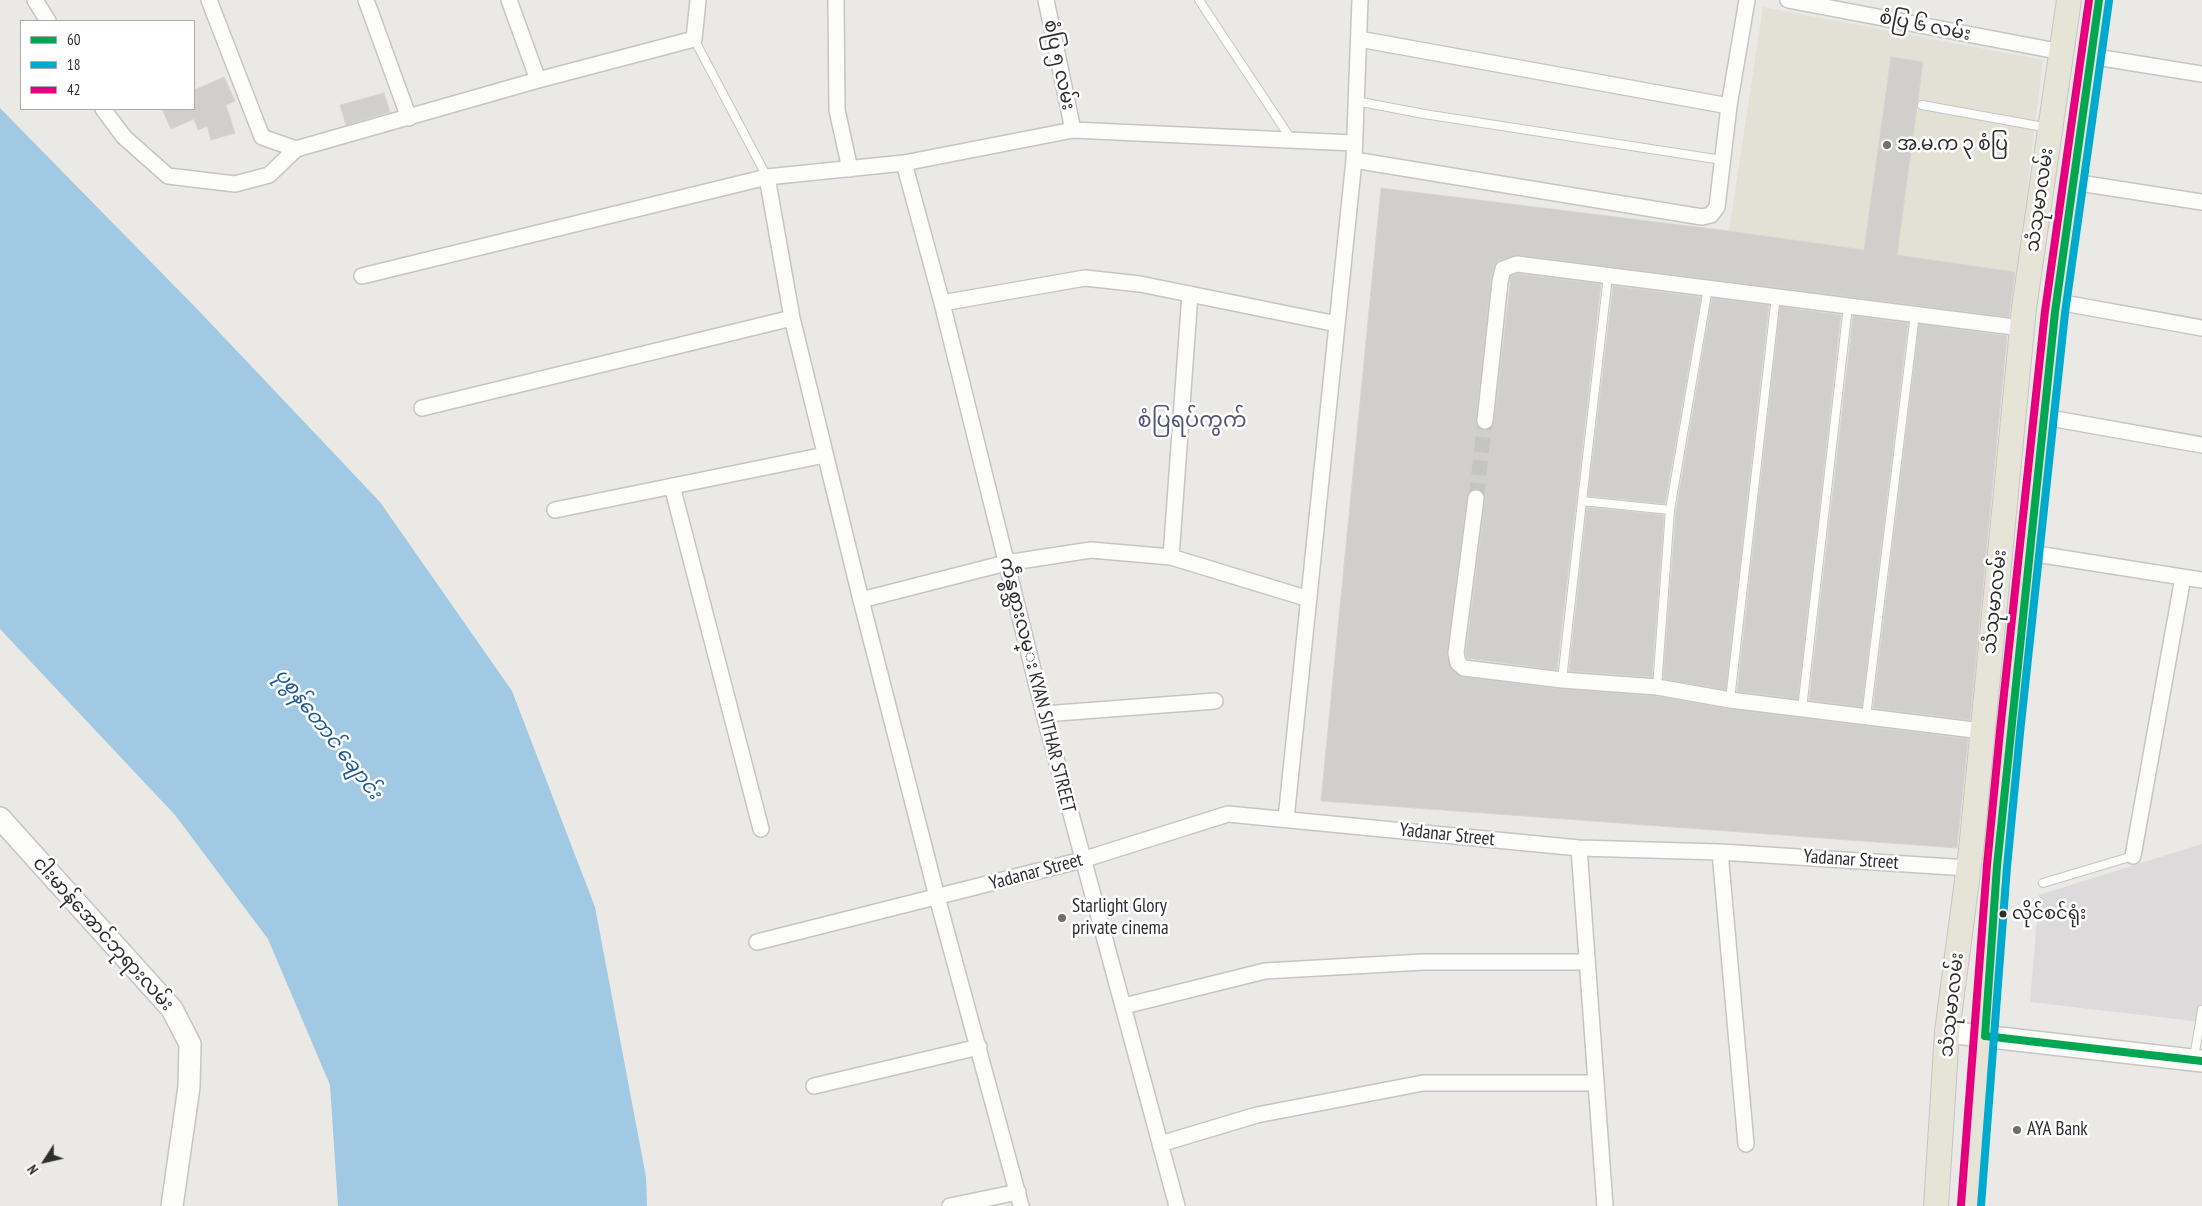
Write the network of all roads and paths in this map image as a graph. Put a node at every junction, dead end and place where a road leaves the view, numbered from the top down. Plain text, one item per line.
1 (35, 0) edge
2 (209, 0) edge
3 (366, 0) edge
4 (509, 0) edge
5 (698, 0) edge
6 (836, 0) edge
7 (1046, 0) edge
8 (1200, 0) edge
9 (1360, 0) edge
10 (1747, 0) edge
11 (1788, 0) edge
12 (2069, 0) edge
13 (2099, 0) edge
14 (47, 20) edge
15 (1359, 38) junction
16 (694, 39) junction
17 (2062, 52) junction
18 (2090, 56) junction
19 (2202, 74) edge
20 (538, 80) junction
21 (1356, 101) junction
22 (1922, 105) dead end
23 (1729, 106) junction
24 (104, 110) edge
25 (409, 118) junction
26 (2050, 128) junction
27 (1073, 130) junction
28 (1291, 139) junction
29 (1353, 143) junction
30 (296, 149) junction
31 (1354, 160) junction
32 (1722, 160) junction
33 (904, 163) junction
34 (850, 169) junction
35 (767, 177) junction
36 (2073, 182) junction
37 (2202, 202) edge
38 (362, 276) dead end
39 (1608, 276) junction
40 (1708, 288) junction
41 (1190, 294) junction
42 (1776, 296) junction
43 (942, 303) junction
44 (1848, 306) junction
45 (2056, 307) junction
46 (1915, 314) junction
47 (792, 318) junction
48 (2023, 318) junction
49 (1337, 324) junction
50 (2202, 328) edge
51 (422, 408) dead end
52 (2044, 417) junction
53 (1485, 420) tunnel mouth
54 (2202, 445) edge
55 (825, 455) junction
56 (672, 486) junction
57 (1476, 498) tunnel mouth
58 (1582, 501) junction
59 (555, 510) dead end
60 (1670, 510) junction
61 (2030, 553) junction
62 (1171, 557) junction
63 (1006, 563) junction
64 (2183, 576) junction
65 (2202, 580) edge
66 (861, 600) junction
67 (1308, 600) junction
68 (1562, 680) junction
69 (1657, 687) junction
70 (1730, 700) junction
71 (1216, 701) dead end
72 (1802, 709) junction
73 (1044, 714) junction
74 (1866, 717) junction
75 (1982, 731) junction
76 (0, 818) edge
77 (1286, 819) junction
78 (760, 829) dead end
79 (1579, 848) junction
80 (1720, 852) junction
81 (2133, 856) joint
82 (1082, 860) junction
83 (1968, 868) junction
84 (2043, 883) dead end
85 (937, 897) junction
86 (757, 942) dead end
87 (1587, 962) junction
88 (1124, 1006) junction
89 (2202, 1010) edge
90 (1947, 1032) junction
91 (1985, 1036) junction
92 (979, 1047) junction
93 (2198, 1061) edge
94 (1596, 1083) junction
95 (814, 1086) dead end
96 (1160, 1144) junction
97 (1746, 1144) dead end
98 (1019, 1199) edge
99 (172, 1206) edge
100 (950, 1206) edge
101 (1177, 1206) edge
102 (1605, 1206) edge
103 (1936, 1206) edge
104 (1971, 1206) edge

1 - 14 street
2 - 30 street
3 - 25 street
4 - 20 street
5 - 16 street
6 - 34 street
7 - 27 street, စံပြ ၅ လမ်း
8 - 28 lane
9 - 15 street
10 - 23 street
11 - 17 street, စံပြ ၆ လမ်း
12 - 17 main road, သံသုမာလမ်း
13 - 18 main road, သံသုမာလမ်း
15 - 21 street
15 - 23 street
16 - 20 street
16 - 35 lane
17 - 26 main road, သံသုမာလမ်း
18 - 19 street
18 - 36 main road, သံသုမာလမ်း
20 - 25 street
21 - 29 street
21 - 32 lane
22 - 26 lane
23 - 32 street
24 - 30 street
25 - 30 street
26 - 48 main road, သံသုမာလမ်း
27 - 28 street
27 - 33 street
28 - 29 street
29 - 31 street
31 - 32 street
31 - 49 street
33 - 34 street
33 - 43 street, ကဵန္စစ္သားလမ္း KYAN SITHAR STREET
34 - 35 street
35 - 38 street
35 - 47 street
36 - 37 street
36 - 45 main road, သံသုမာလမ်း
39 - 40 street
39 - 53 street
39 - 58 lane
40 - 42 street
40 - 60 lane
41 - 43 street
41 - 49 street
41 - 62 street
42 - 44 street
42 - 70 lane
43 - 63 street, ကဵန္စစ္သားလမ္း KYAN SITHAR STREET
44 - 46 street
44 - 72 lane
45 - 48 main road
45 - 50 street
45 - 52 main road, သံသုမာလမ်း
46 - 48 street
46 - 74 lane
47 - 51 street
47 - 55 street
48 - 75 main road, သံသုမာလမ်း
49 - 67 street
52 - 54 street
52 - 61 main road, သံသုမာလမ်း
55 - 56 street
55 - 66 street
56 - 59 street
56 - 78 street
57 - 68 street
58 - 60 lane
58 - 68 lane
60 - 69 lane
61 - 64 street
61 - 91 main road, သံသုမာလမ်း
62 - 63 street
62 - 67 street
63 - 66 street
63 - 73 street, ကဵန္စစ္သားလမ္း KYAN SITHAR STREET
64 - 65 street
64 - 81 street
66 - 85 street
67 - 77 street
68 - 69 street
69 - 70 street
70 - 72 street
71 - 73 street
72 - 74 street
73 - 82 street, ကဵန္စစ္သားလမ္း KYAN SITHAR STREET
74 - 75 street
75 - 83 main road, သံသုမာလမ်း
76 - 99 street, ငါးမာန်အောင်ဘုရားလမ်း
77 - 79 street, Yadanar Street
77 - 82 street, Yadanar Street
79 - 80 street, Yadanar Street
79 - 87 street
80 - 83 street, Yadanar Street
80 - 97 street
81 - 84 lane
82 - 85 street, Yadanar Street
82 - 88 street, ကဵန္စစ္သားလမ္း KYAN SITHAR STREET
83 - 90 main road, သံသုမာလမ်း
85 - 86 street, Yadanar Street
85 - 92 street
87 - 88 street
87 - 94 street
88 - 96 street, ကဵန္စစ္သားလမ္း KYAN SITHAR STREET
89 - 93 lane
90 - 91 street
90 - 103 main road, သံသုမာလမ်း
91 - 93 street
91 - 104 main road, သံသုမာလမ်း
92 - 95 street
92 - 98 street
94 - 96 street
94 - 102 street
96 - 101 street, ကဵန္စစ္သားလမ္း KYAN SITHAR STREET
98 - 100 street

